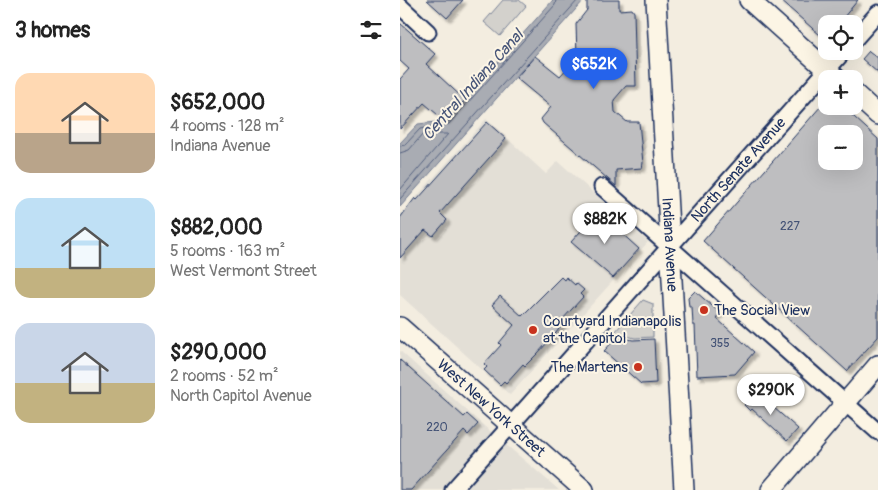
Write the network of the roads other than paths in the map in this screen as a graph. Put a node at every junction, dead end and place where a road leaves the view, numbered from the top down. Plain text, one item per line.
1 (656, 0) edge
2 (749, 0) edge
3 (400, 6) edge
4 (878, 13) edge
5 (863, 30) edge
6 (428, 32) dead end
7 (828, 70) edge
8 (818, 89) edge
9 (863, 102) edge
10 (878, 115) edge
11 (602, 186) dead end
12 (670, 247) junction
13 (400, 326) edge
14 (878, 365) edge
15 (845, 403) junction
16 (510, 426) junction
17 (878, 432) edge
18 (453, 490) edge
19 (584, 490) edge
20 (684, 490) edge
21 (771, 490) edge

1 - 12 main road, Indiana Avenue
2 - 7 main road
3 - 6 street
4 - 5 street
8 - 12 street, North Senate Avenue
9 - 10 main road
11 - 12 street
12 - 15 street
12 - 16 street, North Senate Avenue
12 - 20 main road, Indiana Avenue
13 - 16 main road, West New York Street
14 - 15 main road
15 - 17 street
15 - 21 main road
16 - 18 street, North Senate Avenue
16 - 19 main road, West New York Street

